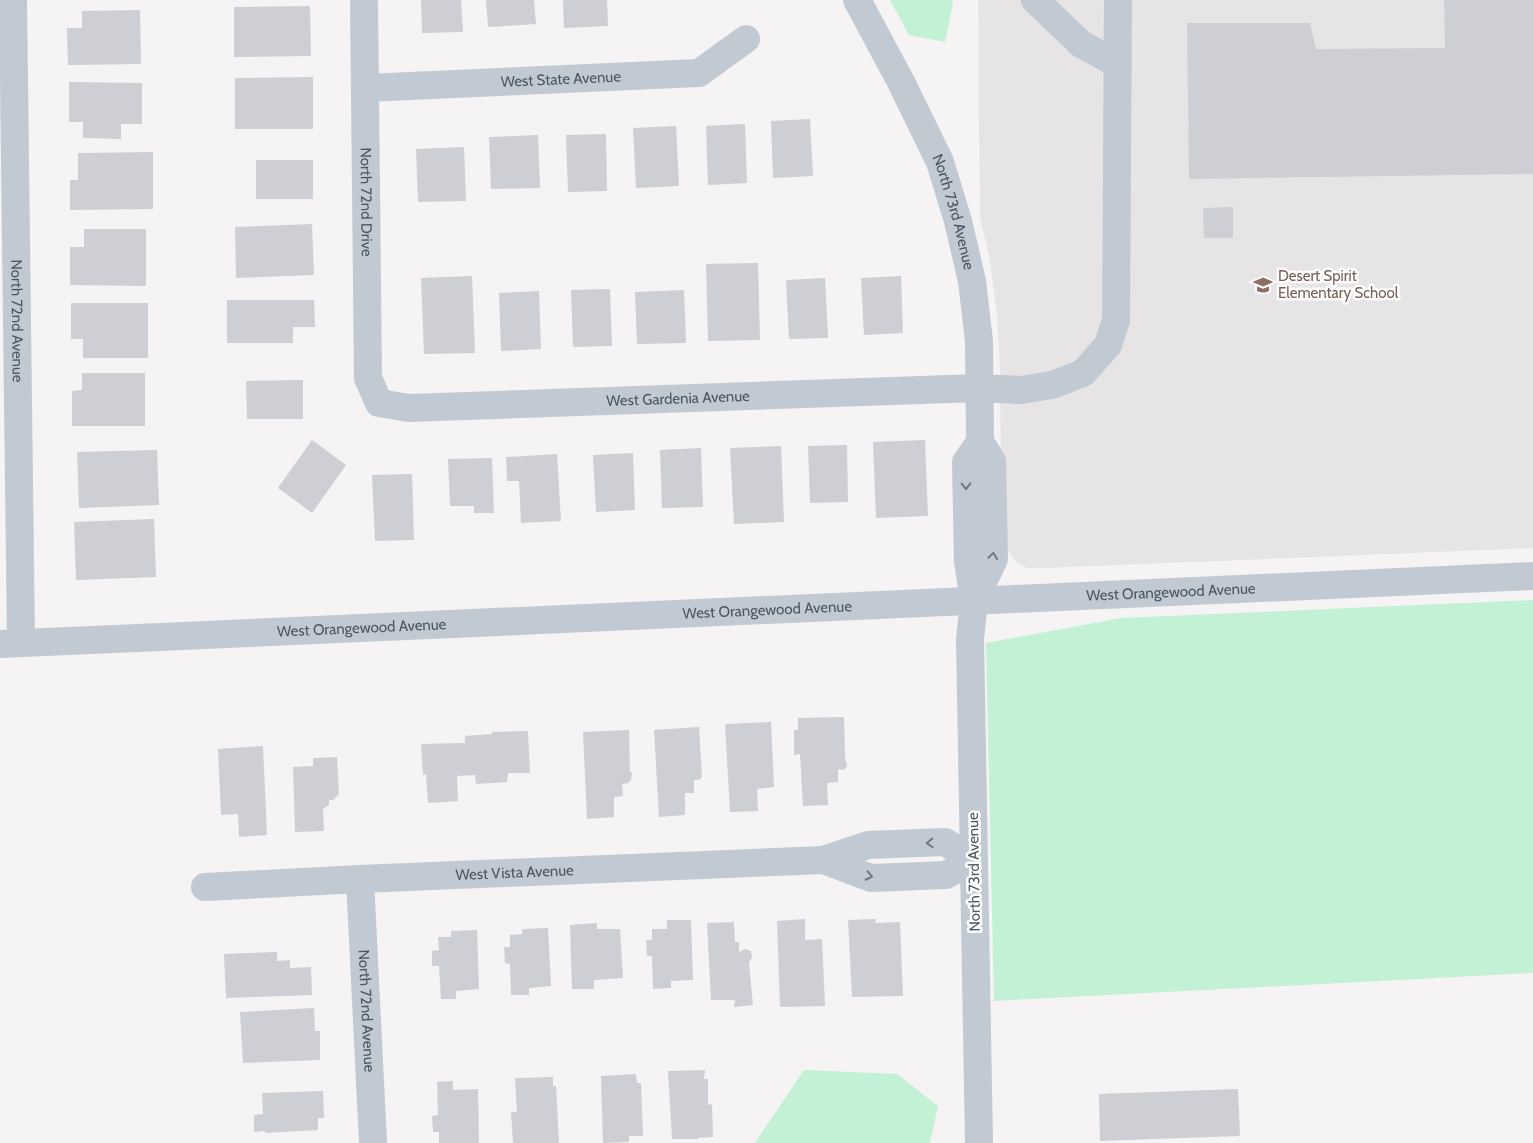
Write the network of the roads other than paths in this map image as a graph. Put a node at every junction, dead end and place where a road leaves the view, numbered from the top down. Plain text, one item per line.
1 (14, 0) edge
2 (364, 0) edge
3 (857, 0) edge
4 (1035, 0) edge
5 (1118, 0) edge
6 (746, 39) dead end
7 (1118, 64) junction
8 (365, 88) junction
9 (978, 388) junction
10 (379, 403) joint
11 (1533, 576) edge
12 (974, 601) junction
13 (10, 643) edge
14 (974, 860) junction
15 (360, 879) junction
16 (206, 887) dead end
17 (373, 1143) edge
18 (980, 1143) edge

1 - 13 street, North 72nd Avenue
2 - 8 street, North 72nd Drive
3 - 9 street, North 73rd Avenue
4 - 7 street
5 - 7 street, West Gardenia Avenue
6 - 8 street, West State Avenue
7 - 9 street, West Gardenia Avenue
8 - 10 street, North 72nd Drive
9 - 10 street, West Gardenia Avenue
9 - 12 street, North 73rd Avenue
11 - 12 street, West Orangewood Avenue
12 - 13 street, West Orangewood Avenue
12 - 14 street, North 73rd Avenue
14 - 15 street, West Vista Avenue
14 - 18 street, North 73rd Avenue
15 - 16 street, West Vista Avenue
15 - 17 street, North 72nd Avenue

